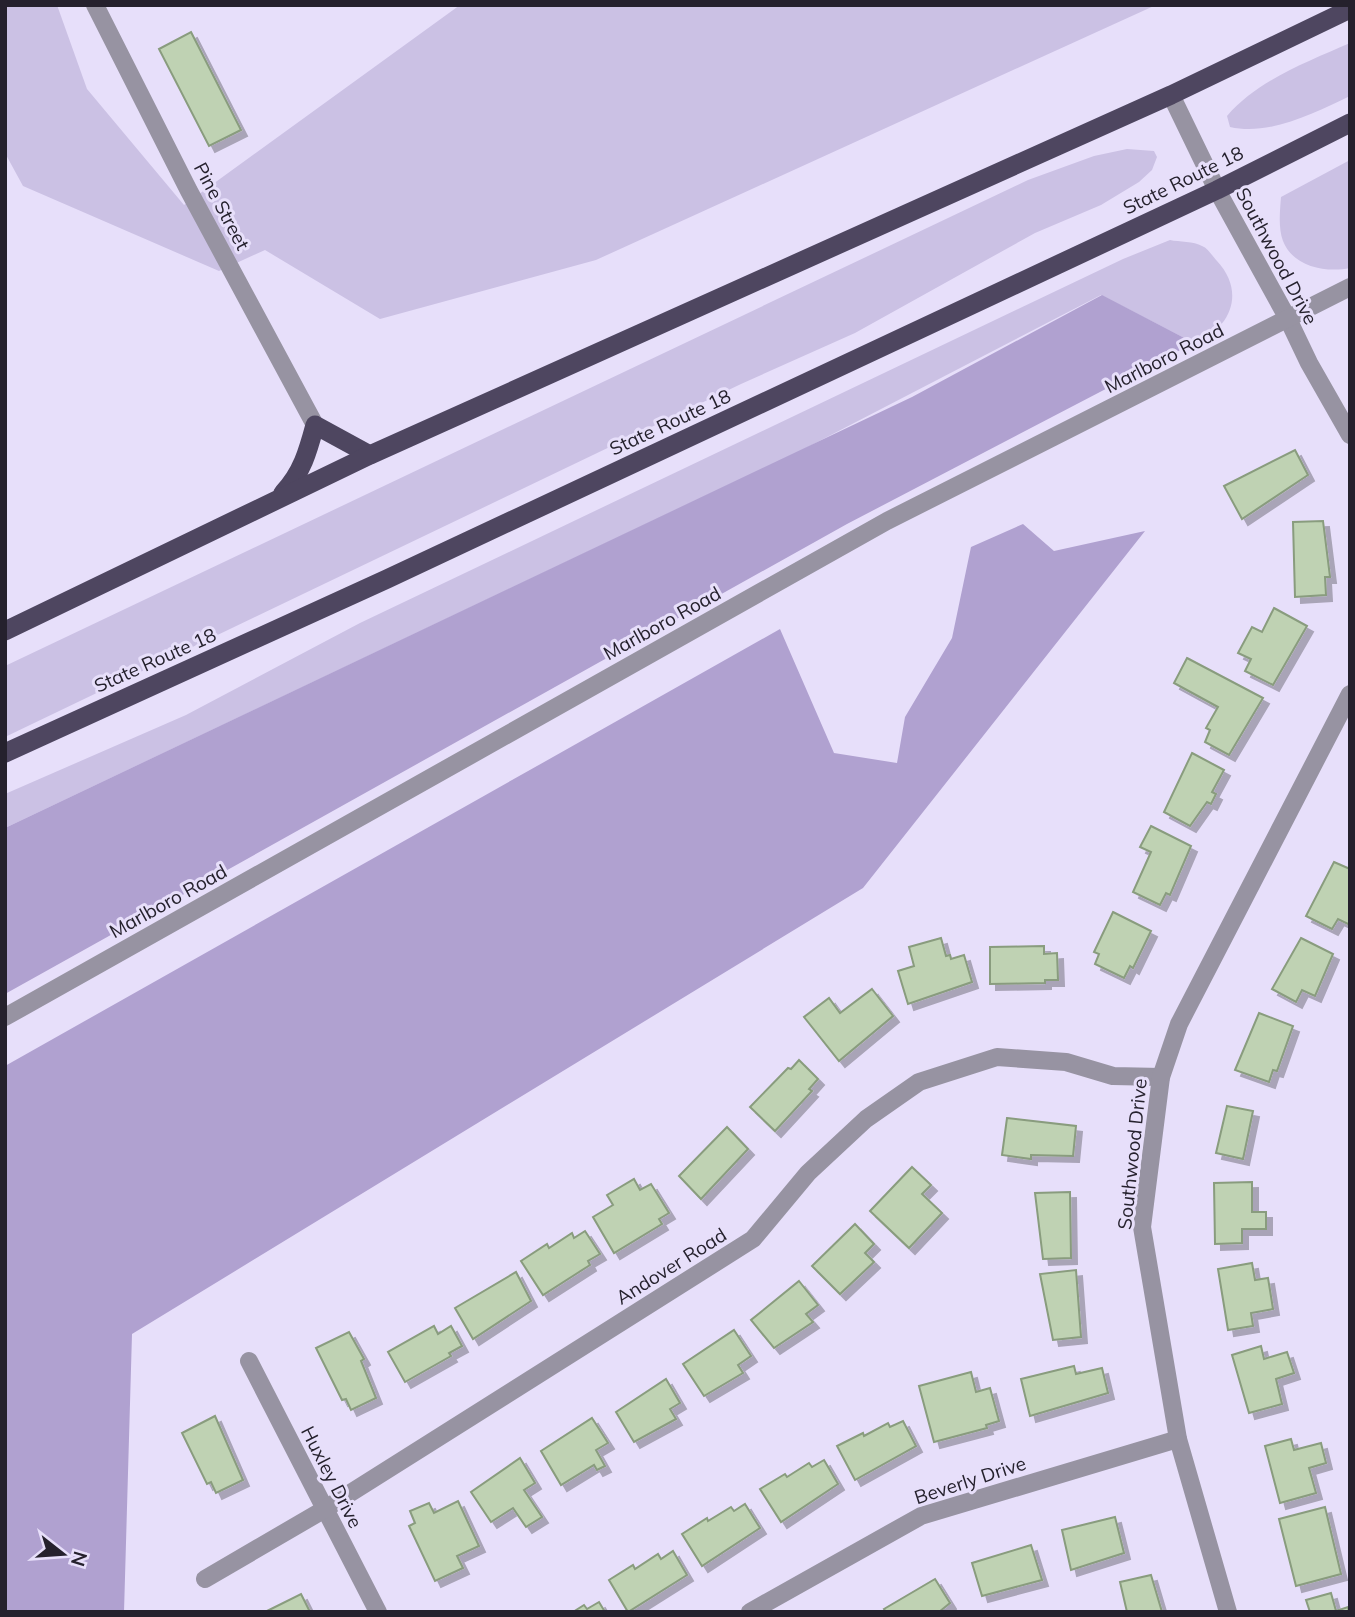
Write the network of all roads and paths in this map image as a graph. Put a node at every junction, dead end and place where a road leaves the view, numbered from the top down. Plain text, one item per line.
1 (95, 5) edge
2 (1350, 9) edge
3 (1171, 95) junction
4 (1350, 123) edge
5 (1217, 190) junction
6 (1350, 287) edge
7 (1289, 319) junction
8 (315, 425) junction
9 (1350, 435) edge
10 (370, 455) junction
11 (275, 501) junction
12 (5, 631) edge
13 (1350, 694) edge
14 (5, 753) edge
15 (5, 1017) edge
16 (1161, 1077) junction
17 (249, 1361) dead end
18 (1178, 1439) junction
19 (325, 1509) junction
20 (205, 1579) dead end
21 (378, 1612) edge
22 (750, 1612) edge
23 (1228, 1612) edge

1 - 8 street, Pine Street
2 - 3 highway
3 - 5 street, Southwood Drive
3 - 10 highway
4 - 5 highway, State Route 18
5 - 7 street, Southwood Drive
5 - 14 highway, State Route 18
6 - 7 street, Marlboro Road
7 - 9 street, Southwood Drive
7 - 15 street, Marlboro Road
8 - 10 highway
8 - 11 highway
10 - 11 highway
11 - 12 highway
13 - 16 street, Southwood Drive
16 - 18 street, Southwood Drive
16 - 19 street, Andover Road
17 - 19 street, Huxley Drive
18 - 22 street, Beverly Drive
18 - 23 street, Southwood Drive
19 - 20 street, Andover Road
19 - 21 street, Huxley Drive

